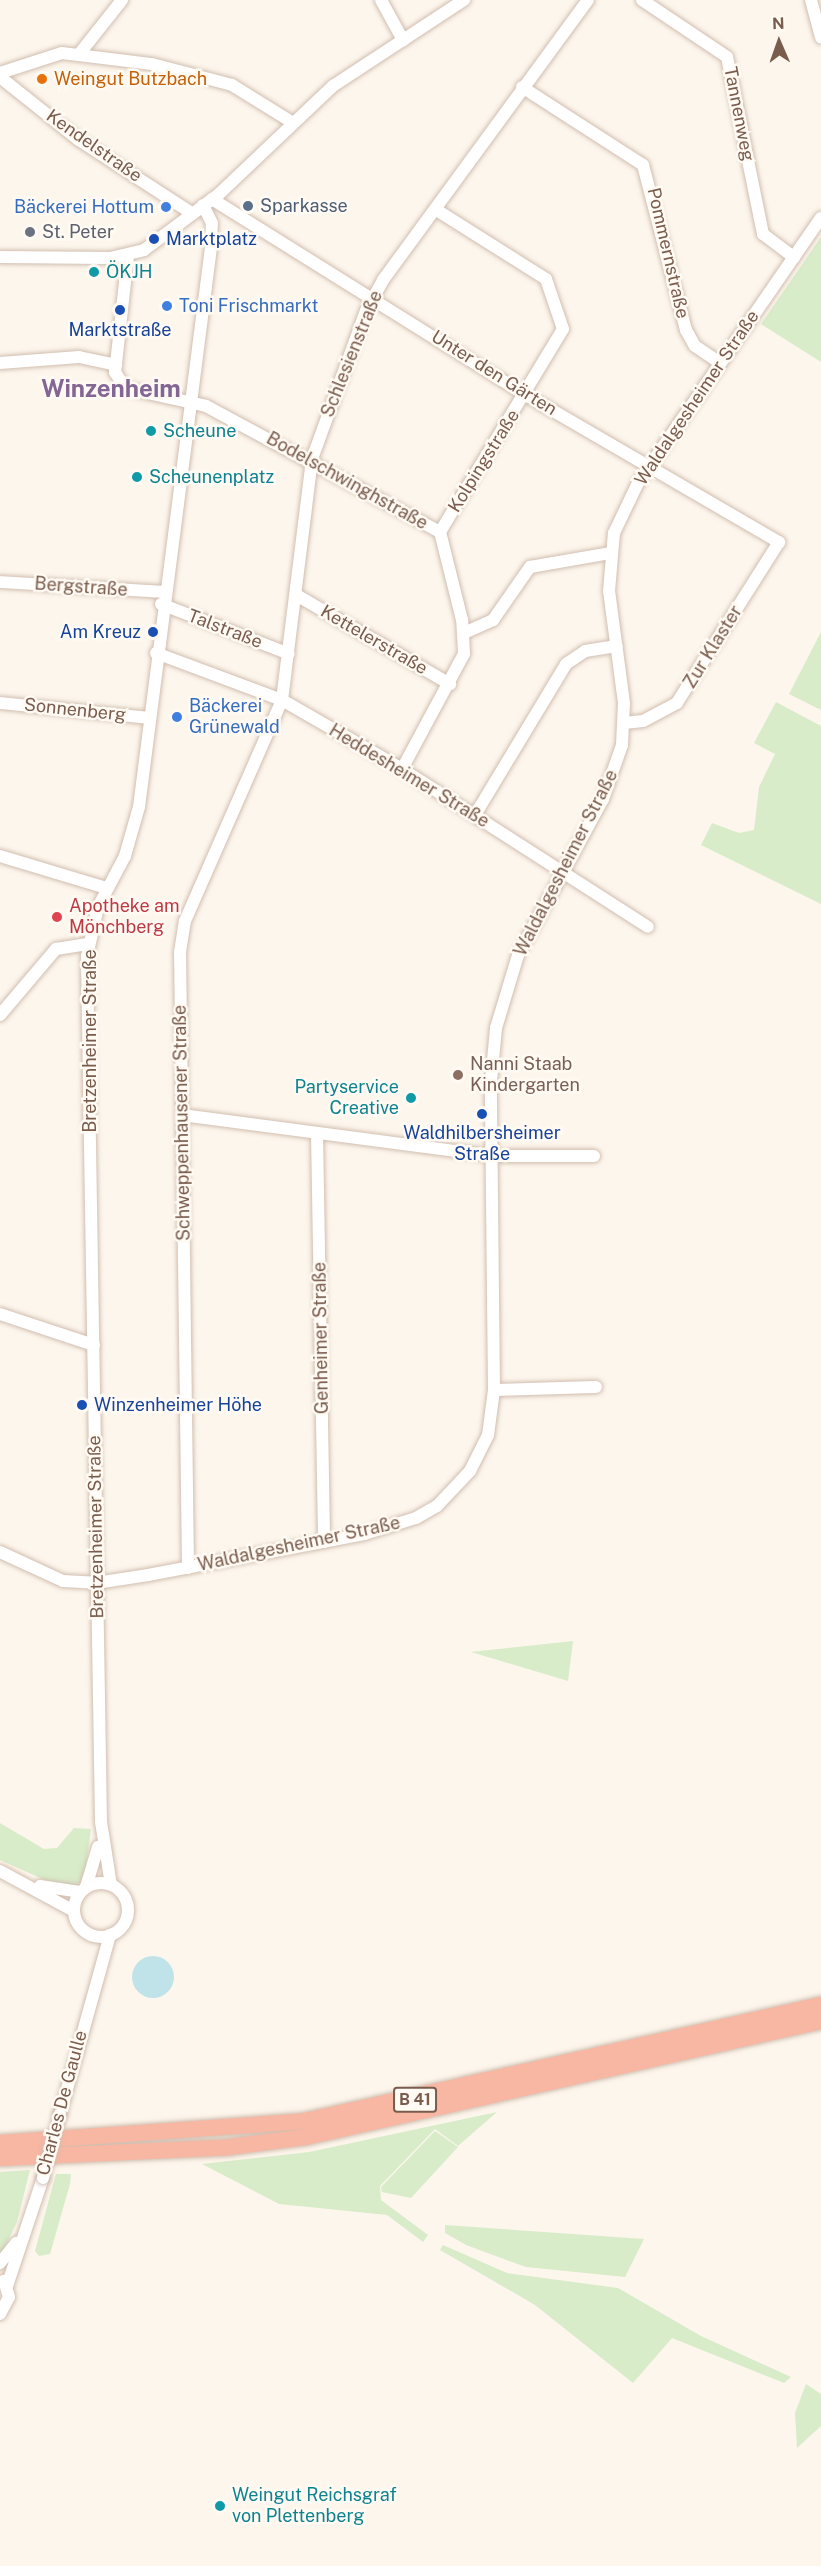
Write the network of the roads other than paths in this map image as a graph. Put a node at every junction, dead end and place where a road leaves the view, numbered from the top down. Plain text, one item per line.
1 (122, 0) edge
2 (381, 0) edge
3 (464, 0) edge
4 (588, 0) edge
5 (642, 0) edge
6 (812, 0) edge
7 (821, 38) edge
8 (403, 40) junction
9 (81, 54) junction
10 (0, 75) edge
11 (522, 87) junction
12 (290, 122) junction
13 (207, 202) junction
14 (435, 209) junction
15 (190, 212) junction
16 (821, 218) edge
17 (128, 255) junction
18 (0, 257) edge
19 (794, 257) junction
20 (372, 297) junction
21 (0, 363) edge
22 (720, 363) junction
23 (116, 365) junction
24 (526, 395) junction
25 (188, 400) junction
26 (312, 459) junction
27 (650, 466) junction
28 (440, 532) junction
29 (779, 542) joint
30 (610, 553) junction
31 (0, 582) edge
32 (298, 596) junction
33 (162, 598) junction
34 (464, 633) junction
35 (617, 646) junction
36 (156, 654) junction
37 (290, 654) junction
38 (450, 684) junction
39 (282, 700) junction
40 (0, 703) edge
41 (149, 718) junction
42 (624, 723) junction
43 (402, 769) junction
44 (475, 815) junction
45 (0, 856) edge
46 (564, 870) junction
47 (107, 888) junction
48 (648, 927) dead end
49 (88, 944) junction
50 (0, 1015) edge
51 (182, 1115) junction
52 (317, 1134) junction
53 (492, 1156) junction
54 (594, 1156) dead end
55 (0, 1314) edge
56 (93, 1345) junction
57 (596, 1387) dead end
58 (494, 1390) junction
59 (324, 1542) junction
60 (0, 1552) edge
61 (188, 1568) junction
62 (96, 1583) junction
63 (101, 1822) junction
64 (5, 1873) edge
65 (111, 1885) junction
66 (83, 1890) junction
67 (74, 1911) junction
68 (90, 1934) junction
69 (110, 1935) junction
70 (94, 1983) junction
71 (821, 2005) edge
72 (821, 2021) edge
73 (0, 2143) edge
74 (0, 2158) edge
75 (29, 2222) junction
76 (0, 2263) edge
77 (4, 2282) edge
78 (0, 2314) edge

1 - 9 street
2 - 8 street
3 - 8 street
4 - 11 street, Schlesienstraße
5 - 19 street, Tannenweg
6 - 7 street
8 - 12 street
9 - 10 street
9 - 12 street
10 - 15 street, Kendelstraße
11 - 14 street, Schlesienstraße
11 - 22 street, Pommernstraße
12 - 13 street
13 - 15 street
13 - 20 street, Unter den Gärten
13 - 25 street, Bretzenheimer Straße
14 - 20 street, Schlesienstraße
14 - 24 street, Kolpingstraße
15 - 17 street
16 - 19 street, Waldalgesheimer Straße
17 - 18 street
17 - 23 street
19 - 22 street, Waldalgesheimer Straße
20 - 24 street, Unter den Gärten
20 - 26 street, Schlesienstraße
21 - 23 street
22 - 27 street, Waldalgesheimer Straße
23 - 25 street, Bodelschwinghstraße
24 - 27 street, Unter den Gärten
24 - 28 street, Kolpingstraße
25 - 26 street, Bodelschwinghstraße
25 - 33 street, Bretzenheimer Straße
26 - 28 street, Bodelschwinghstraße
26 - 32 street, Schlesienstraße
27 - 29 street, Unter den Gärten
27 - 30 street, Waldalgesheimer Straße
28 - 34 street, Kolpingstraße
29 - 42 street, Zur Klaster
30 - 34 street
30 - 35 street, Waldalgesheimer Straße
31 - 33 street, Bergstraße
32 - 37 street, Schlesienstraße
32 - 38 street, Kettelerstraße
33 - 36 street, Bretzenheimer Straße
33 - 37 street, Talstraße
34 - 38 street, Kolpingstraße
35 - 42 street, Waldalgesheimer Straße
35 - 44 street
36 - 39 street, Heddesheimer Straße
36 - 41 street, Bretzenheimer Straße
37 - 39 street, Schlesienstraße
38 - 43 street, Kolpingstraße
39 - 43 street, Heddesheimer Straße
39 - 51 street, Schweppenhausener Straße
40 - 41 street, Sonnenberg
41 - 47 street, Bretzenheimer Straße
42 - 46 street, Waldalgesheimer Straße
43 - 44 street, Heddesheimer Straße
44 - 46 street, Heddesheimer Straße
45 - 47 street
46 - 48 street, Heddesheimer Straße
46 - 53 street, Waldalgesheimer Straße
47 - 49 street, Bretzenheimer Straße
49 - 50 street
49 - 56 street, Bretzenheimer Straße
51 - 52 street
51 - 61 street, Schweppenhausener Straße
52 - 53 street
52 - 59 street, Genheimer Straße
53 - 54 street
53 - 58 street, Waldalgesheimer Straße
55 - 56 street
56 - 62 street, Bretzenheimer Straße
57 - 58 street
58 - 59 street, Waldalgesheimer Straße
59 - 61 street, Waldalgesheimer Straße
60 - 62 street, Waldalgesheimer Straße
61 - 62 street, Waldalgesheimer Straße
62 - 63 street, Bretzenheimer Straße
63 - 65 street, Bretzenheimer Straße
63 - 66 street, Bretzenheimer Straße
64 - 66 street
64 - 67 street
65 - 66 street
65 - 69 street
66 - 67 street
67 - 68 street
68 - 69 street
68 - 70 street, Charles De Gaulle
69 - 70 street, Charles De Gaulle
70 - 75 street, Charles De Gaulle, bridge
71 - 73 highway, B 41
72 - 74 highway, B 41
75 - 76 street, Charles De Gaulle
75 - 77 street, Charles De Gaulle
77 - 78 street, Charles De Gaulle

